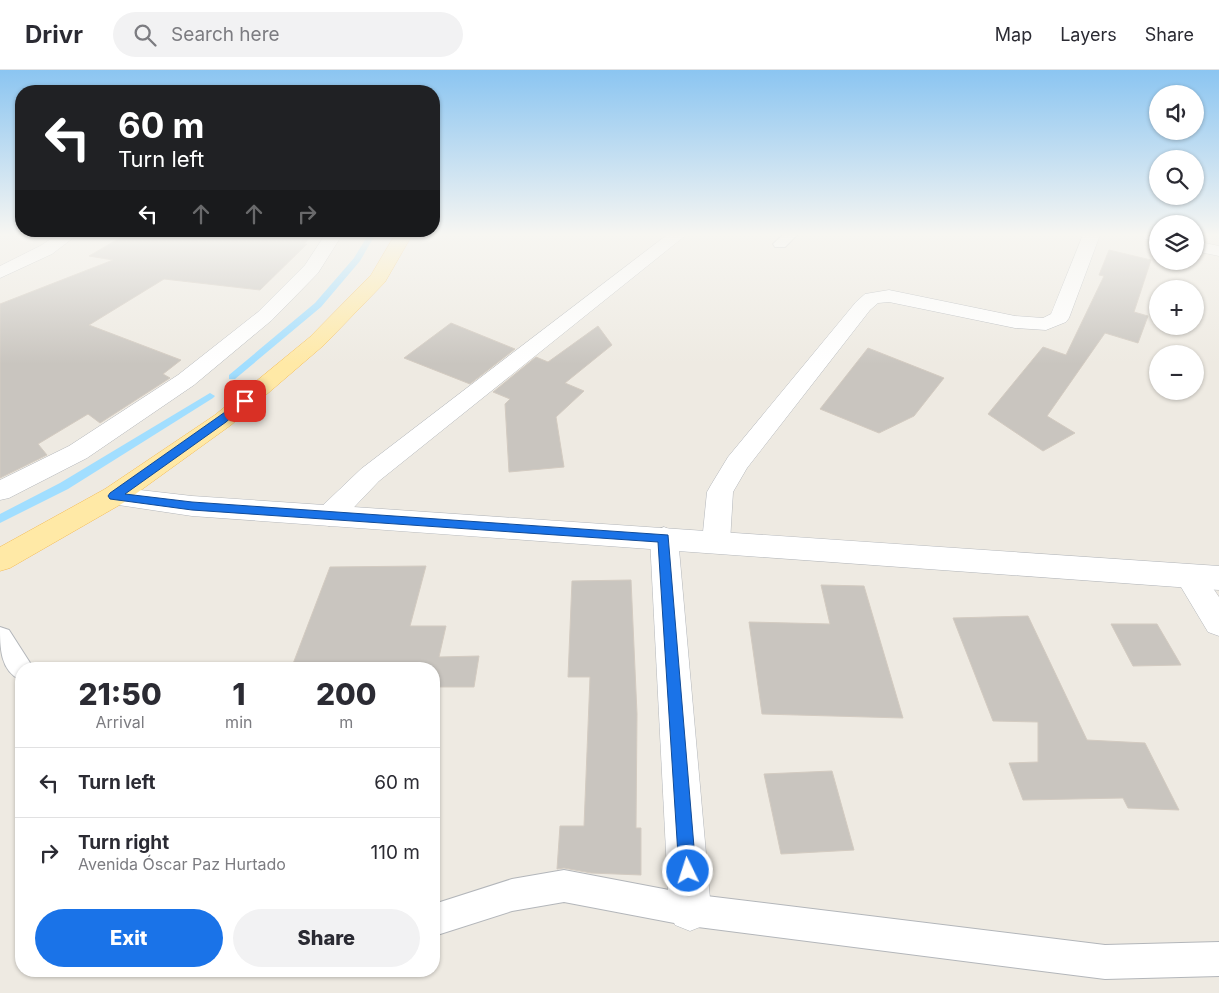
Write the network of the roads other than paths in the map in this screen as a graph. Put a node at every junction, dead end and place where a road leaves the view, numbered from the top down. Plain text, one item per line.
1 (303, 278) edge
2 (378, 278) edge
3 (622, 278) edge
4 (1072, 278) edge
5 (0, 491) edge
6 (114, 496) junction
7 (329, 516) junction
8 (664, 538) junction
9 (716, 542) junction
10 (0, 560) edge
11 (1205, 578) edge
12 (1219, 624) edge
13 (0, 637) edge
14 (17, 662) edge
15 (690, 910) junction
16 (440, 918) edge
17 (1219, 959) edge

1 - 5 street
2 - 6 main road
3 - 7 street
4 - 9 street
6 - 7 street
6 - 10 main road
7 - 8 street
8 - 9 street
8 - 15 street
9 - 11 street
11 - 12 street
13 - 14 lane
15 - 16 lane
15 - 17 lane

